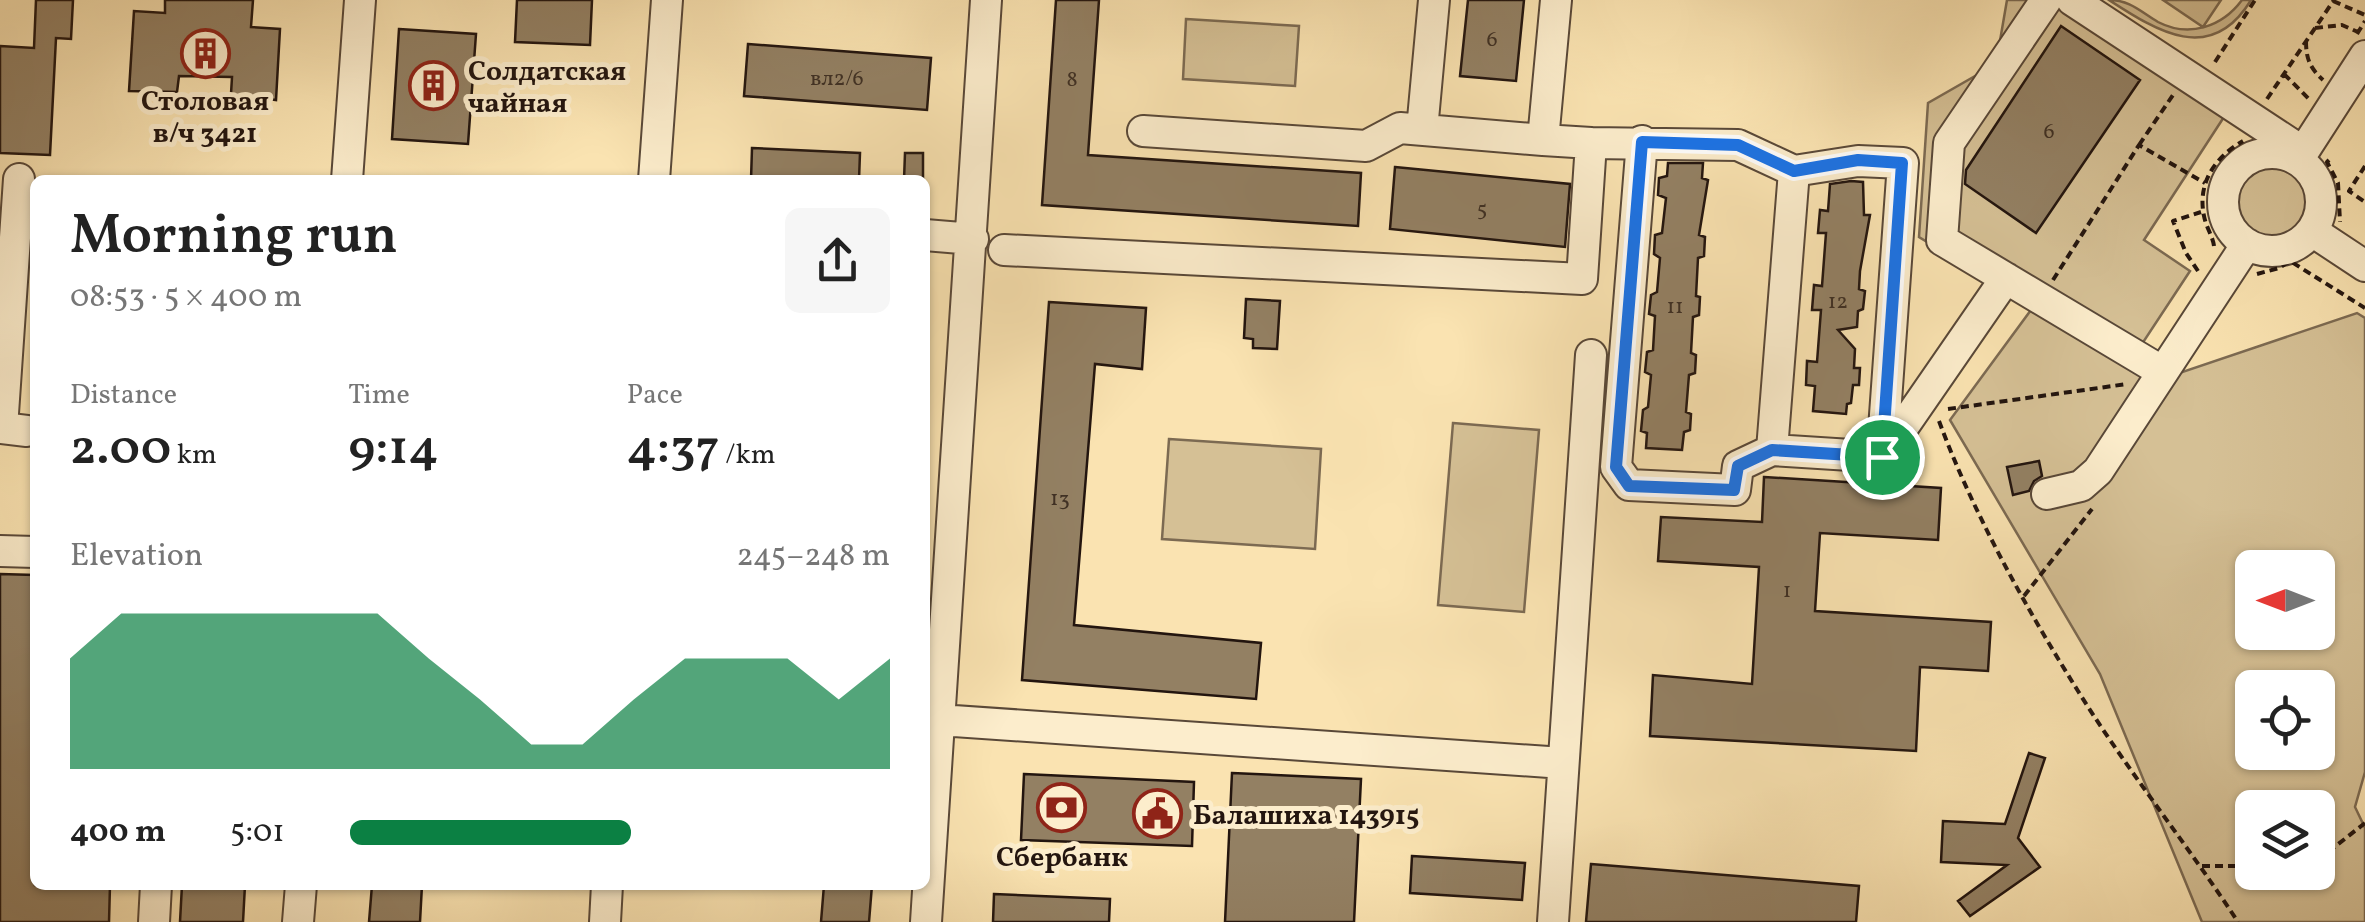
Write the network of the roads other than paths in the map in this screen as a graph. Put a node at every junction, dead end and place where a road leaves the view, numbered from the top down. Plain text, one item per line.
1 (360, 0) edge
2 (667, 0) edge
3 (986, 0) edge
4 (1434, 0) edge
5 (1556, 0) edge
6 (2046, 0) edge
7 (2072, 0) edge
8 (2365, 56) edge
9 (1422, 130) junction
10 (1143, 132) dead end
11 (1542, 140) junction
12 (1642, 142) junction
13 (1591, 143) junction
14 (2301, 156) junction
15 (1794, 171) junction
16 (347, 175) edge
17 (654, 175) edge
18 (22, 179) edge
19 (2312, 232) junction
20 (930, 236) edge
21 (973, 239) junction
22 (2247, 244) junction
23 (1004, 250) dead end
24 (2365, 266) edge
25 (2006, 278) junction
26 (1591, 356) dead end
27 (2160, 376) junction
28 (27, 431) dead end
29 (1772, 450) junction
30 (1882, 457) junction
31 (2048, 494) dead end
32 (0, 551) edge
33 (30, 552) edge
34 (933, 719) edge
35 (1563, 763) junction
36 (930, 806) edge
37 (156, 890) edge
38 (301, 890) edge
39 (607, 890) edge
40 (927, 890) edge
41 (154, 922) edge
42 (298, 922) edge
43 (604, 922) edge
44 (926, 922) edge
45 (1552, 922) edge

1 - 16 street
2 - 17 street
3 - 21 street
4 - 9 street
5 - 11 street
6 - 25 street
7 - 14 street
8 - 14 street
9 - 10 street
9 - 11 street
11 - 13 street
12 - 13 street
12 - 15 street
12 - 29 street
13 - 23 street
14 - 19 street
14 - 22 street
15 - 29 street
15 - 30 street
18 - 28 street
19 - 22 street
19 - 24 street
20 - 21 street
21 - 34 street
22 - 27 street
25 - 27 street
25 - 30 street
26 - 35 street
27 - 31 street
29 - 30 street
32 - 33 street
34 - 35 street
34 - 36 street
35 - 45 street
37 - 41 street
38 - 42 street
39 - 43 street
40 - 44 street

